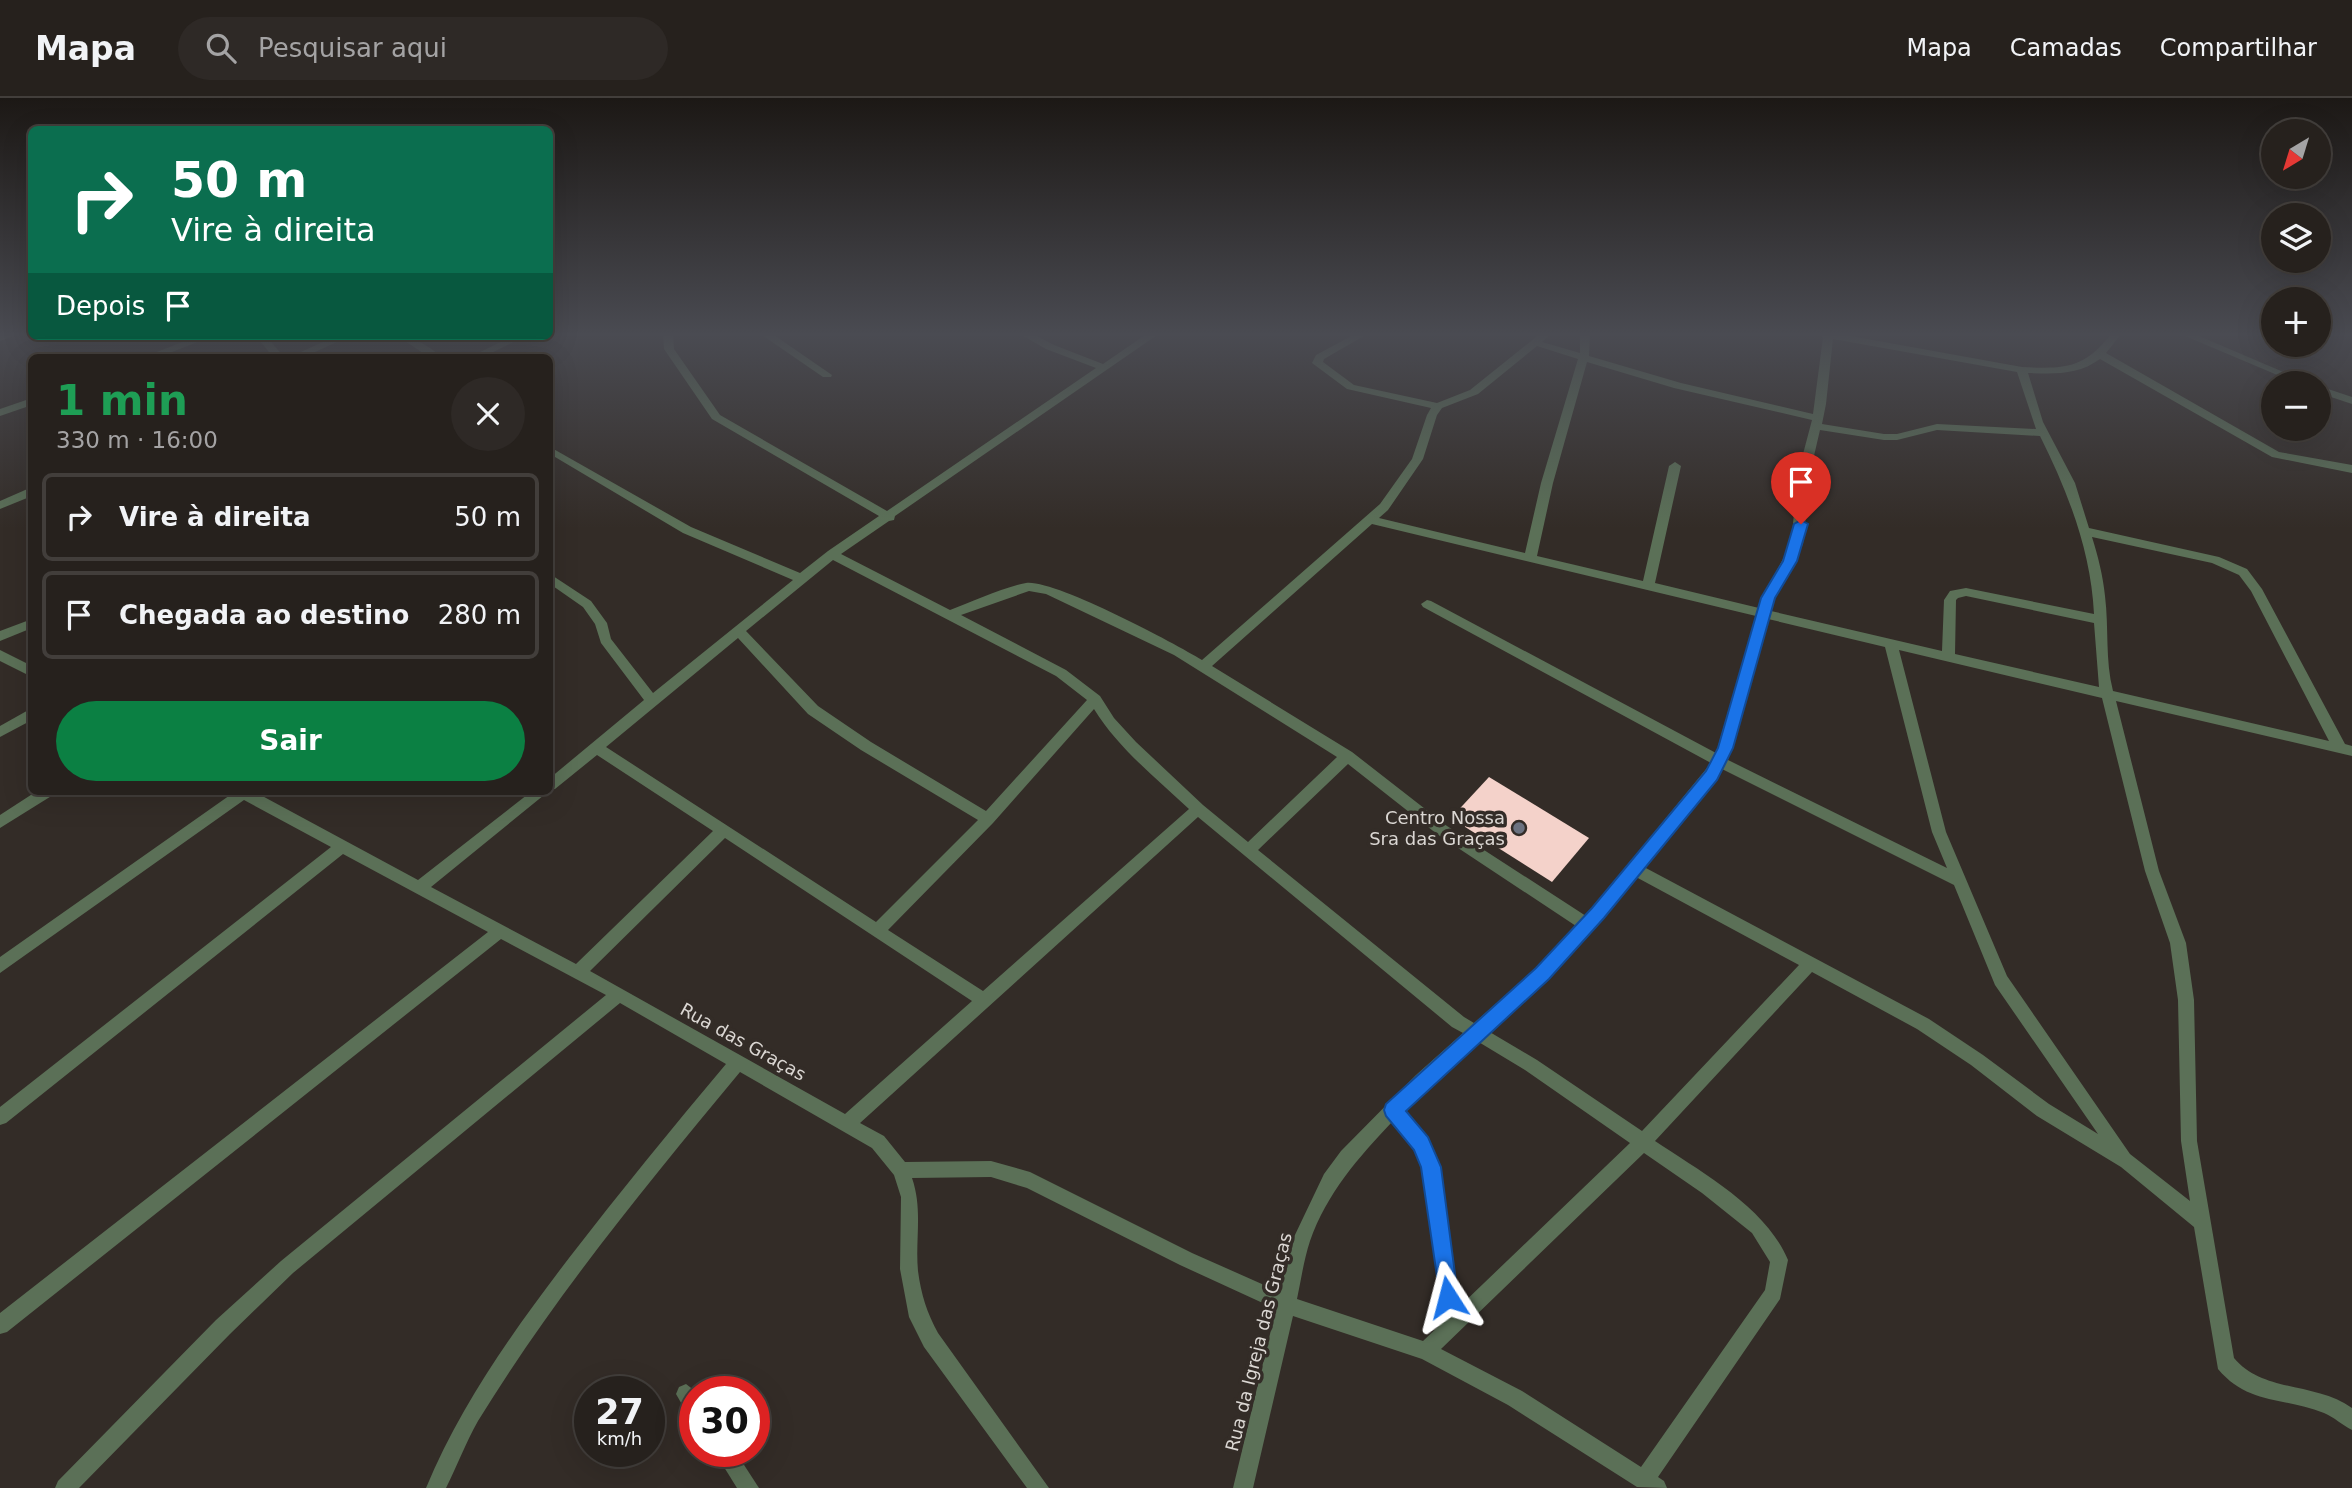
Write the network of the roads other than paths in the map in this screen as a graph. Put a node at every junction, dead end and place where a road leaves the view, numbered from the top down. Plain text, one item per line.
1 (703, 398) edge
2 (1062, 398) edge
3 (1398, 398) edge
4 (1460, 398) edge
5 (1572, 398) edge
6 (1723, 398) edge
7 (1818, 398) edge
8 (2031, 398) edge
9 (2177, 398) edge
10 (28, 402) edge
11 (1438, 407) junction
12 (0, 413) edge
13 (1816, 422) junction
14 (2043, 433) junction
15 (553, 452) edge
16 (1675, 466) dead end
17 (2352, 469) edge
18 (28, 493) edge
19 (0, 505) edge
20 (890, 517) junction
21 (1370, 520) junction
22 (2084, 531) junction
23 (832, 554) junction
24 (1530, 558) junction
25 (800, 578) junction
26 (553, 580) edge
27 (1648, 586) junction
28 (1427, 604) dead end
29 (1763, 614) junction
30 (949, 615) junction
31 (2100, 620) junction
32 (28, 625) edge
33 (738, 630) junction
34 (0, 636) edge
35 (1891, 645) junction
36 (0, 655) edge
37 (1948, 657) junction
38 (1203, 667) junction
39 (28, 670) edge
40 (2106, 692) junction
41 (1096, 699) junction
42 (653, 702) junction
43 (28, 715) edge
44 (0, 732) edge
45 (597, 748) junction
46 (2346, 749) edge
47 (1347, 756) junction
48 (1720, 762) junction
49 (553, 783) edge
50 (42, 795) edge
51 (239, 795) edge
52 (249, 795) edge
53 (537, 795) edge
54 (1198, 808) junction
55 (988, 819) junction
56 (0, 822) edge
57 (724, 830) junction
58 (344, 845) junction
59 (1250, 849) junction
60 (1634, 869) junction
61 (1957, 880) junction
62 (420, 887) junction
63 (1587, 925) junction
64 (878, 930) junction
65 (500, 931) junction
66 (1811, 963) junction
67 (0, 966) edge
68 (577, 973) junction
69 (619, 994) junction
70 (984, 1000) junction
71 (1475, 1033) junction
72 (738, 1062) junction
73 (2, 1110) edge
74 (1393, 1110) junction
75 (847, 1123) junction
76 (1643, 1142) junction
77 (2127, 1161) junction
78 (901, 1170) junction
79 (2202, 1222) junction
80 (1285, 1304) junction
81 (1452, 1324) junction
82 (0, 1325) edge
83 (1426, 1351) junction
84 (2352, 1420) edge
85 (735, 1467) edge
86 (1651, 1484) edge
87 (65, 1488) edge
88 (436, 1488) edge
89 (749, 1488) edge
90 (1039, 1488) edge
91 (1243, 1488) edge

1 - 20 street
2 - 20 street
3 - 11 street
4 - 11 street
5 - 24 street
6 - 13 street
7 - 13 street, Rua da Igreja das Graças
8 - 14 street
9 - 17 street
10 - 12 street
11 - 21 street
13 - 14 street
13 - 29 street, Rua da Igreja das Graças
14 - 22 street
15 - 25 street
16 - 27 street
18 - 19 street
20 - 23 street
21 - 24 street
21 - 38 street
22 - 31 street
22 - 46 street
23 - 25 street
23 - 30 street
24 - 27 street
25 - 33 street
26 - 42 street
27 - 29 street
28 - 48 street
29 - 35 street
29 - 48 street, Rua da Igreja das Graças
30 - 38 street
30 - 41 street
31 - 37 street
31 - 40 street
32 - 34 street
33 - 42 street
33 - 55 street
35 - 37 street
35 - 61 street
36 - 39 street
37 - 40 street
38 - 47 street
40 - 46 street
40 - 79 street
41 - 54 street
41 - 55 street
42 - 45 street
43 - 44 street
45 - 49 street
45 - 57 street
47 - 59 street
47 - 63 street
48 - 60 street, Rua da Igreja das Graças
48 - 61 street
50 - 56 street
51 - 67 street
52 - 58 street, Rua das Graças
53 - 62 street
54 - 59 street
54 - 70 street
55 - 64 street
57 - 64 street
57 - 68 street
58 - 62 street, Rua das Graças
58 - 73 street
59 - 71 street
60 - 63 street, Rua da Igreja das Graças
60 - 66 street
61 - 77 street
62 - 65 street, Rua das Graças
63 - 71 street, Rua da Igreja das Graças
64 - 70 street
65 - 68 street, Rua das Graças
65 - 82 street
66 - 76 street
66 - 77 street
68 - 69 street, Rua das Graças
69 - 72 street, Rua das Graças
69 - 87 street
70 - 75 street
71 - 74 street, Rua da Igreja das Graças
71 - 76 street
72 - 75 street, Rua das Graças
72 - 88 street
74 - 80 street, Rua da Igreja das Graças
74 - 81 street
75 - 78 street, Rua das Graças
76 - 81 street
76 - 86 street
77 - 79 street
78 - 80 street
78 - 90 street, Rua das Graças
79 - 84 street
80 - 83 street
80 - 91 street, Rua da Igreja das Graças
81 - 83 street
83 - 86 street
85 - 89 street

